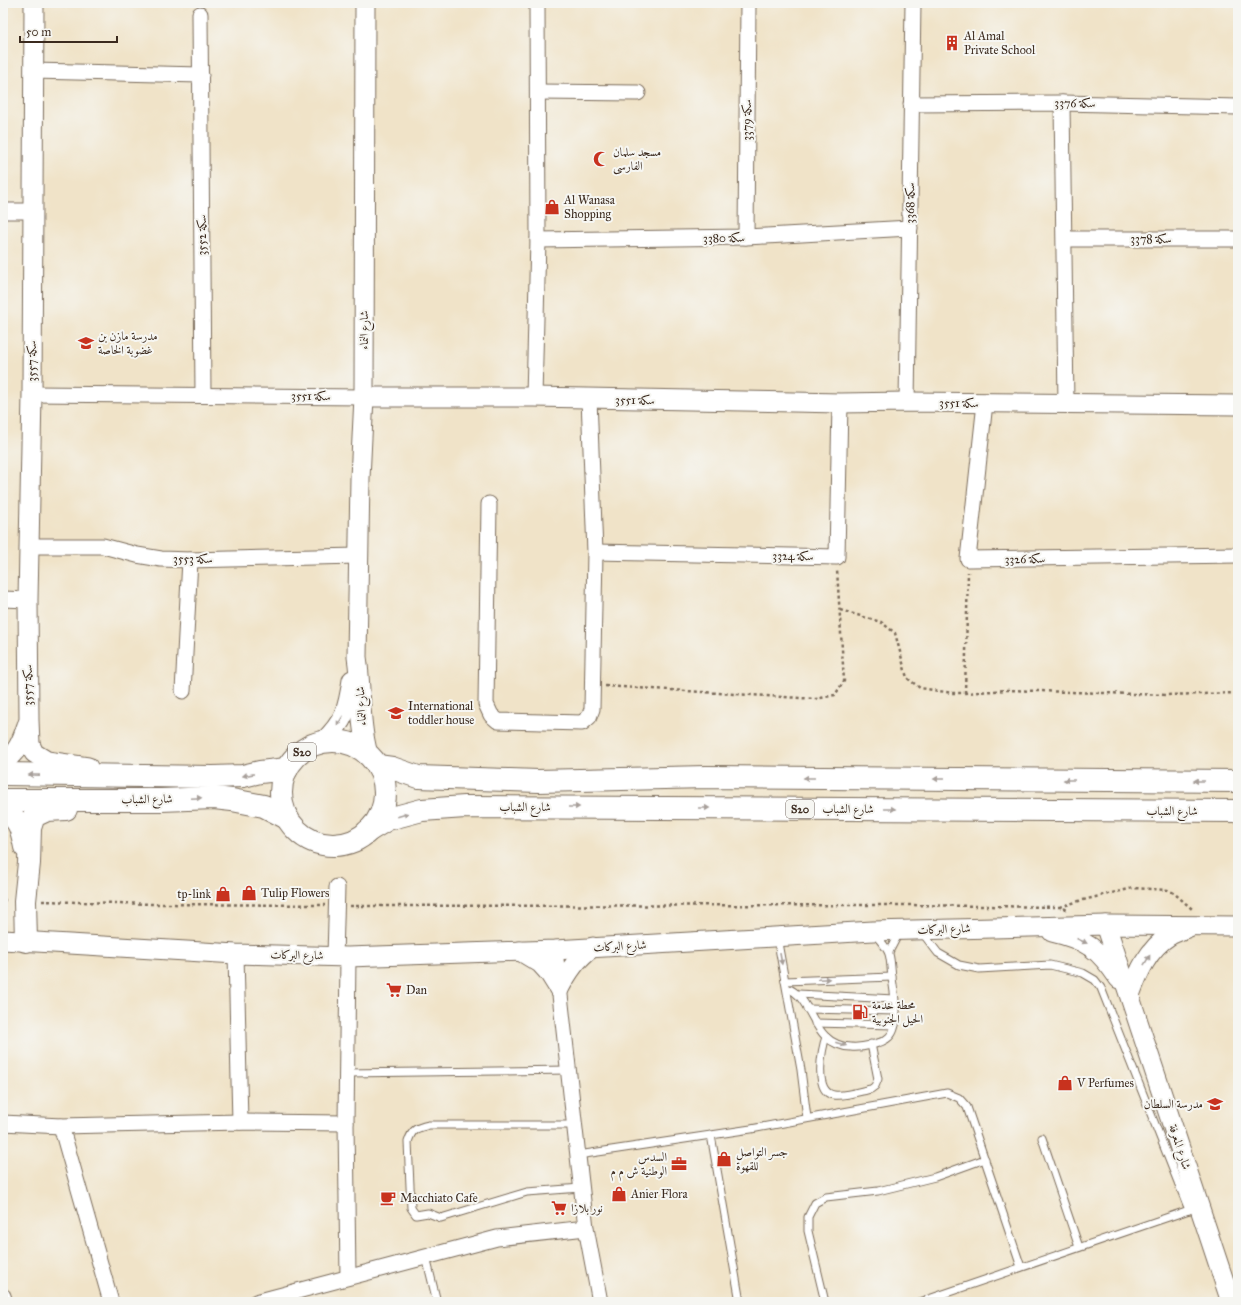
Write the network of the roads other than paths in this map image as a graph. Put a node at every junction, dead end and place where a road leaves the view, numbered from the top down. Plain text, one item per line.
1 (34, 3) edge
2 (365, 3) edge
3 (538, 3) edge
4 (748, 3) edge
5 (913, 3) edge
6 (200, 14) dead end
7 (33, 71) junction
8 (201, 74) junction
9 (538, 92) junction
10 (638, 93) dead end
11 (1062, 103) junction
12 (911, 104) junction
13 (1238, 107) edge
14 (3, 211) edge
15 (33, 211) junction
16 (910, 228) junction
17 (746, 237) junction
18 (1065, 239) junction
19 (1238, 239) edge
20 (538, 240) junction
21 (32, 394) junction
22 (203, 395) junction
23 (364, 397) junction
24 (534, 397) junction
25 (589, 399) junction
26 (907, 402) junction
27 (840, 403) junction
28 (985, 403) junction
29 (1066, 404) junction
30 (1238, 405) edge
31 (489, 504) dead end
32 (29, 546) junction
33 (595, 552) junction
34 (1238, 555) edge
35 (358, 556) junction
36 (190, 560) junction
37 (3, 599) edge
38 (28, 600) junction
39 (358, 657) junction
40 (183, 691) dead end
41 (29, 720) junction
42 (323, 742) junction
43 (3, 760) edge
44 (373, 760) junction
45 (287, 769) junction
46 (3, 774) edge
47 (176, 776) junction
48 (1238, 781) edge
49 (3, 800) edge
50 (161, 800) junction
51 (1238, 811) edge
52 (3, 812) edge
53 (287, 818) junction
54 (368, 831) junction
55 (29, 863) junction
56 (337, 887) dead end
57 (1192, 917) junction
58 (1106, 924) junction
59 (1238, 926) edge
60 (1031, 927) junction
61 (920, 930) junction
62 (901, 931) junction
63 (873, 932) junction
64 (777, 937) junction
65 (3, 940) edge
66 (26, 941) junction
67 (593, 948) junction
68 (555, 950) junction
69 (520, 951) junction
70 (889, 952) junction
71 (236, 954) junction
72 (342, 956) junction
73 (892, 977) junction
74 (786, 984) junction
75 (559, 989) junction
76 (798, 994) junction
77 (1130, 995) junction
78 (894, 999) junction
79 (807, 1009) junction
80 (896, 1011) junction
81 (815, 1023) junction
82 (895, 1025) junction
83 (826, 1037) junction
84 (871, 1044) junction
85 (568, 1070) junction
86 (348, 1073) junction
87 (806, 1118) junction
88 (240, 1122) junction
89 (3, 1123) edge
90 (346, 1123) junction
91 (574, 1125) junction
92 (60, 1126) junction
93 (711, 1135) junction
94 (1042, 1138) dead end
95 (578, 1155) junction
96 (985, 1159) junction
97 (581, 1188) junction
98 (1194, 1208) junction
99 (586, 1228) junction
100 (1079, 1247) junction
101 (426, 1256) junction
102 (1020, 1268) junction
103 (348, 1277) junction
104 (3, 1296) edge
105 (5, 1302) edge
106 (111, 1302) edge
107 (256, 1302) edge
108 (437, 1302) edge
109 (600, 1302) edge
110 (740, 1302) edge
111 (825, 1302) edge
112 (920, 1302) edge
113 (1232, 1302) edge

1 - 7 street, سكة 3557
2 - 23 street, شارع النماء
3 - 9 street
4 - 17 street, سكة 3379
5 - 12 street, سكة 3368
6 - 8 street, سكة 3552
7 - 8 street
7 - 15 street, سكة 3557
8 - 22 street, سكة 3552
9 - 10 street
9 - 20 street
11 - 12 street, سكة 3376
11 - 13 street, سكة 3376
11 - 18 street
12 - 16 street, سكة 3368
14 - 15 street
15 - 21 street, سكة 3557
16 - 17 street, سكة 3380
16 - 26 street, سكة 3368
17 - 20 street, سكة 3380
18 - 19 street, سكة 3378
18 - 29 street
20 - 24 street
21 - 22 street, سكة 3551
21 - 32 street, سكة 3557
22 - 23 street, سكة 3551
23 - 24 street, سكة 3551
23 - 35 street, شارع النماء
24 - 25 street, سكة 3551
25 - 27 street, سكة 3551
25 - 33 street
26 - 27 street, سكة 3551
26 - 28 street, سكة 3551
27 - 33 street, سكة 3324
28 - 29 street, سكة 3551
28 - 34 street, سكة 3326
29 - 30 street, سكة 3551
31 - 33 street
32 - 36 street, سكة 3553
32 - 38 street, سكة 3557
35 - 36 street, سكة 3553
35 - 39 street, شارع النماء
36 - 40 street
37 - 38 street
38 - 41 street, سكة 3557
39 -> 42 street, شارع النماء
39 - 44 street, شارع النماء
41 - 43 street
41 - 47 street, سكة 3557
42 - 44 main road, S20
42 - 45 main road, S20
48 -> 44 main road, S20
44 - 54 main road, S20
45 -> 47 main road, شارع الشباب / S20
45 - 53 main road, S20
47 -> 46 main road, شارع الشباب / S20
49 - 50 main road, شارع الشباب / S20
50 -> 53 main road, شارع الشباب / S20
50 - 55 main road
54 -> 51 main road, شارع الشباب / S20
52 - 55 main road
53 - 54 main road, S20
55 - 66 main road
56 - 72 street
57 - 58 street, شارع البركات
57 - 59 street, شارع البركات
77 -> 57 street
58 - 60 street, شارع البركات
58 - 77 street, شارع المعرفة
60 - 61 street, شارع البركات
60 -> 77 street
61 - 62 street, شارع البركات
61 - 98 lane
62 - 63 street, شارع البركات
62 - 70 lane
63 - 64 street, شارع البركات
63 - 70 lane
64 - 67 street, شارع البركات
64 -> 74 lane
65 - 66 street, شارع البركات
66 - 71 street, شارع البركات
67 - 68 street, شارع البركات
67 - 75 street
68 - 69 street, شارع البركات
68 - 75 street
69 - 72 street, شارع البركات
69 - 75 street
70 - 73 lane
71 - 72 street, شارع البركات
71 - 88 street
72 - 86 street
74 -> 73 lane
73 - 78 lane
74 - 76 lane
74 - 87 lane
75 - 85 street
76 - 78 lane
76 - 79 lane
77 - 98 street, شارع المعرفة
78 - 80 lane
79 - 80 lane
79 - 81 lane
80 - 82 lane
81 - 82 lane
81 - 83 lane
82 - 84 lane
83 -> 84 lane
83 - 84 lane
85 - 86 lane
85 - 91 street
86 - 90 street
87 - 93 lane
87 - 96 lane
88 - 90 street
88 - 92 street
89 - 92 street
90 - 103 street
91 - 95 street
91 - 97 lane
92 - 106 street
93 - 95 lane
93 - 110 lane
94 - 100 lane
95 - 97 street
96 - 102 lane
96 - 111 lane
97 - 99 street
98 - 100 lane
98 - 113 street, شارع المعرفة
99 - 101 street
99 - 109 street
100 - 102 lane
101 - 103 street
101 - 108 lane
102 - 112 lane
103 - 107 street
104 - 105 street

